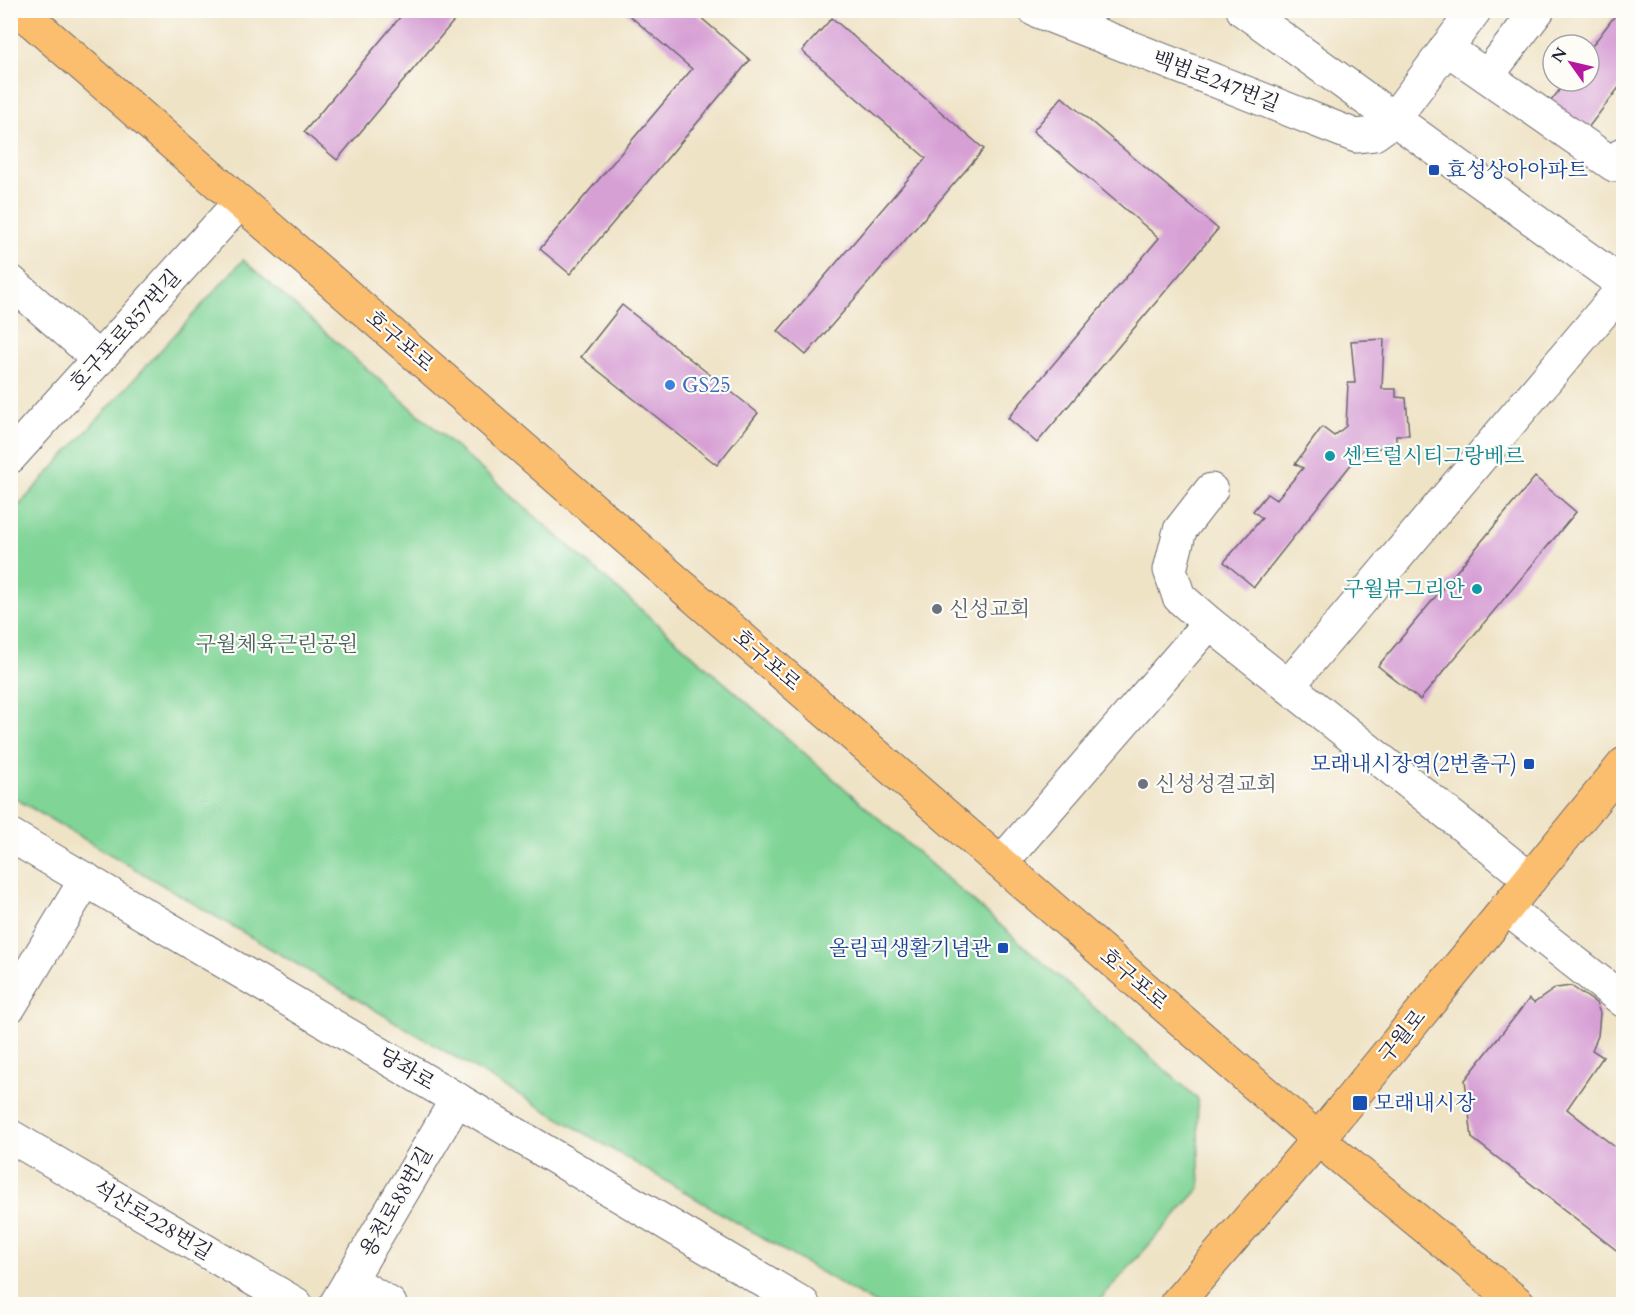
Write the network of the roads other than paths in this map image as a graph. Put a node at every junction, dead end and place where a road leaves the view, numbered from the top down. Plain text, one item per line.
1 (19, 10) edge
2 (1035, 10) edge
3 (1244, 10) edge
4 (1475, 10) edge
5 (1538, 10) edge
6 (1446, 48) junction
7 (1487, 76) junction
8 (1392, 117) junction
9 (1623, 153) edge
10 (240, 202) junction
11 (10, 281) edge
12 (1623, 286) edge
13 (99, 359) junction
14 (10, 457) edge
15 (1211, 490) dead end
16 (1209, 624) junction
17 (1288, 686) junction
18 (1623, 764) edge
19 (10, 834) edge
20 (1001, 863) junction
21 (86, 879) junction
22 (1530, 879) junction
23 (1506, 908) junction
24 (1623, 1001) edge
25 (10, 1006) edge
26 (457, 1099) junction
27 (10, 1136) edge
28 (1318, 1139) junction
29 (343, 1292) edge
30 (788, 1301) edge
31 (296, 1305) edge
32 (390, 1305) edge
33 (1176, 1305) edge
34 (1519, 1305) edge

1 - 10 main road, 호구포로
2 - 8 street, 백범로247번길
3 - 8 street
4 - 6 street, 백범로247번길
5 - 7 street
6 - 7 street
6 - 8 street, 백범로247번길
7 - 9 street
8 - 12 street
10 - 13 street, 호구포로857번길
10 - 20 main road, 호구포로
11 - 13 street
12 - 17 street
13 - 14 street, 호구포로857번길
15 - 16 street
16 - 17 street
16 - 20 street
17 - 22 street
18 - 22 main road, 구월로
19 - 21 street, 당좌로
20 - 28 main road, 호구포로
21 - 25 street
21 - 26 street, 당좌로
22 - 23 main road, 구월로
23 - 24 street
23 - 28 main road, 구월로
26 - 29 street, 용천로88번길
26 - 30 street, 당좌로
27 - 31 street, 석산로228번길
28 - 33 main road, 구월로
28 - 34 main road, 호구포로
29 - 32 street

